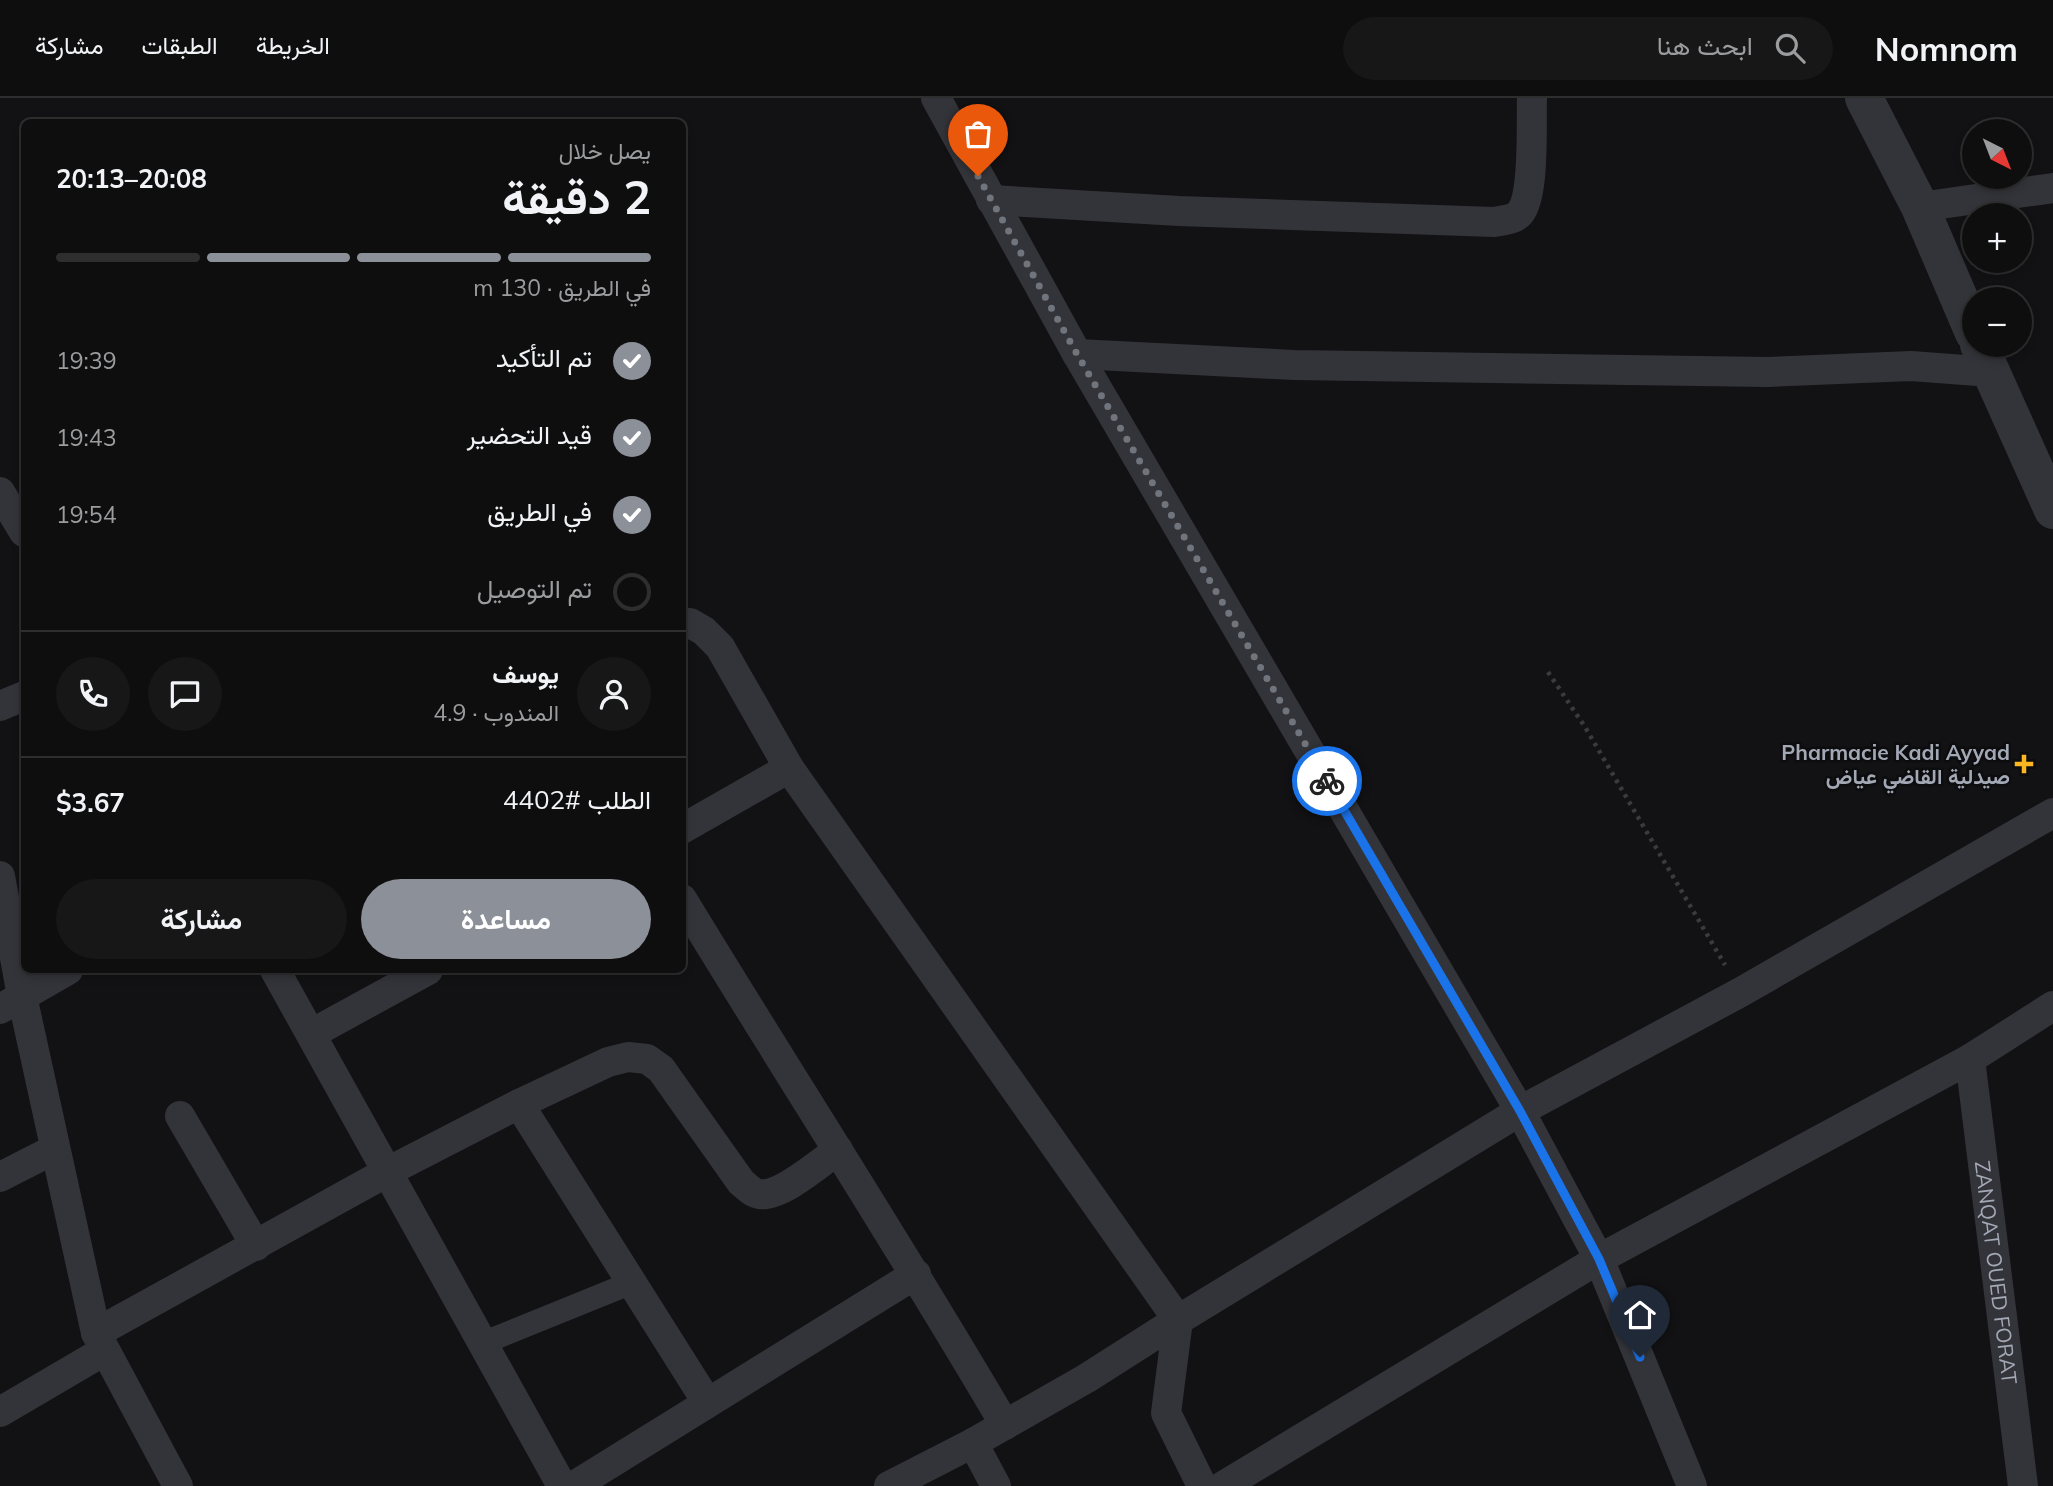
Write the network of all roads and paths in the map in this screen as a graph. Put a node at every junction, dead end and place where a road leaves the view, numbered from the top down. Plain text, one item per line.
1 (936, 98) edge
2 (1532, 98) edge
3 (1864, 98) edge
4 (2053, 188) edge
5 (991, 200) junction
6 (1920, 207) junction
7 (1962, 305) edge
8 (1077, 354) junction
9 (1985, 358) edge
10 (0, 492) edge
11 (2053, 510) edge
12 (21, 527) edge
13 (686, 624) edge
14 (1549, 672) dead end
15 (21, 697) edge
16 (0, 706) edge
17 (789, 768) junction
18 (2053, 813) edge
19 (686, 827) edge
20 (0, 876) edge
21 (686, 905) edge
22 (63, 973) edge
23 (277, 973) edge
24 (423, 973) edge
25 (1741, 992) junction
26 (11, 1003) edge
27 (2053, 1006) edge
28 (311, 1034) junction
29 (1970, 1059) junction
30 (519, 1104) junction
31 (1520, 1111) junction
32 (180, 1116) dead end
33 (55, 1149) junction
34 (838, 1150) junction
35 (387, 1172) junction
36 (0, 1177) edge
37 (256, 1246) junction
38 (1599, 1259) junction
39 (916, 1274) junction
40 (631, 1283) junction
41 (1178, 1320) junction
42 (100, 1342) junction
43 (483, 1343) junction
44 (708, 1402) junction
45 (0, 1412) edge
46 (1005, 1425) junction
47 (973, 1443) junction
48 (178, 1486) edge
49 (562, 1486) edge
50 (574, 1486) edge
51 (888, 1486) edge
52 (996, 1486) edge
53 (1202, 1486) edge
54 (1223, 1486) edge
55 (1692, 1486) edge
56 (2022, 1486) edge

1 - 5 street
2 - 5 street
3 - 6 street
4 - 6 street
5 - 8 street
6 - 7 street
8 - 9 street
8 - 31 street
9 - 11 street
10 - 12 street
13 - 17 street
14 - 25 path
15 - 16 street
17 - 19 street
17 - 41 street
18 - 25 street
20 - 26 street
21 - 34 street
22 - 26 street
23 - 28 street
24 - 28 street
25 - 31 street
26 - 33 street
27 - 29 street
28 - 35 street
29 - 38 street
29 - 56 street, ZANQAT OUED FORAT
30 - 34 street
30 - 35 street
30 - 40 street
31 - 38 street
31 - 41 street
32 - 37 street
33 - 36 street
33 - 42 street
34 - 39 street
35 - 37 street
35 - 43 street
37 - 42 street
38 - 54 street
38 - 55 street
39 - 44 street
39 - 46 street
40 - 43 street
40 - 44 street
41 - 46 street
41 - 53 street
42 - 45 street
42 - 48 street
43 - 49 street
44 - 50 street
46 - 47 street
47 - 51 street
47 - 52 street

